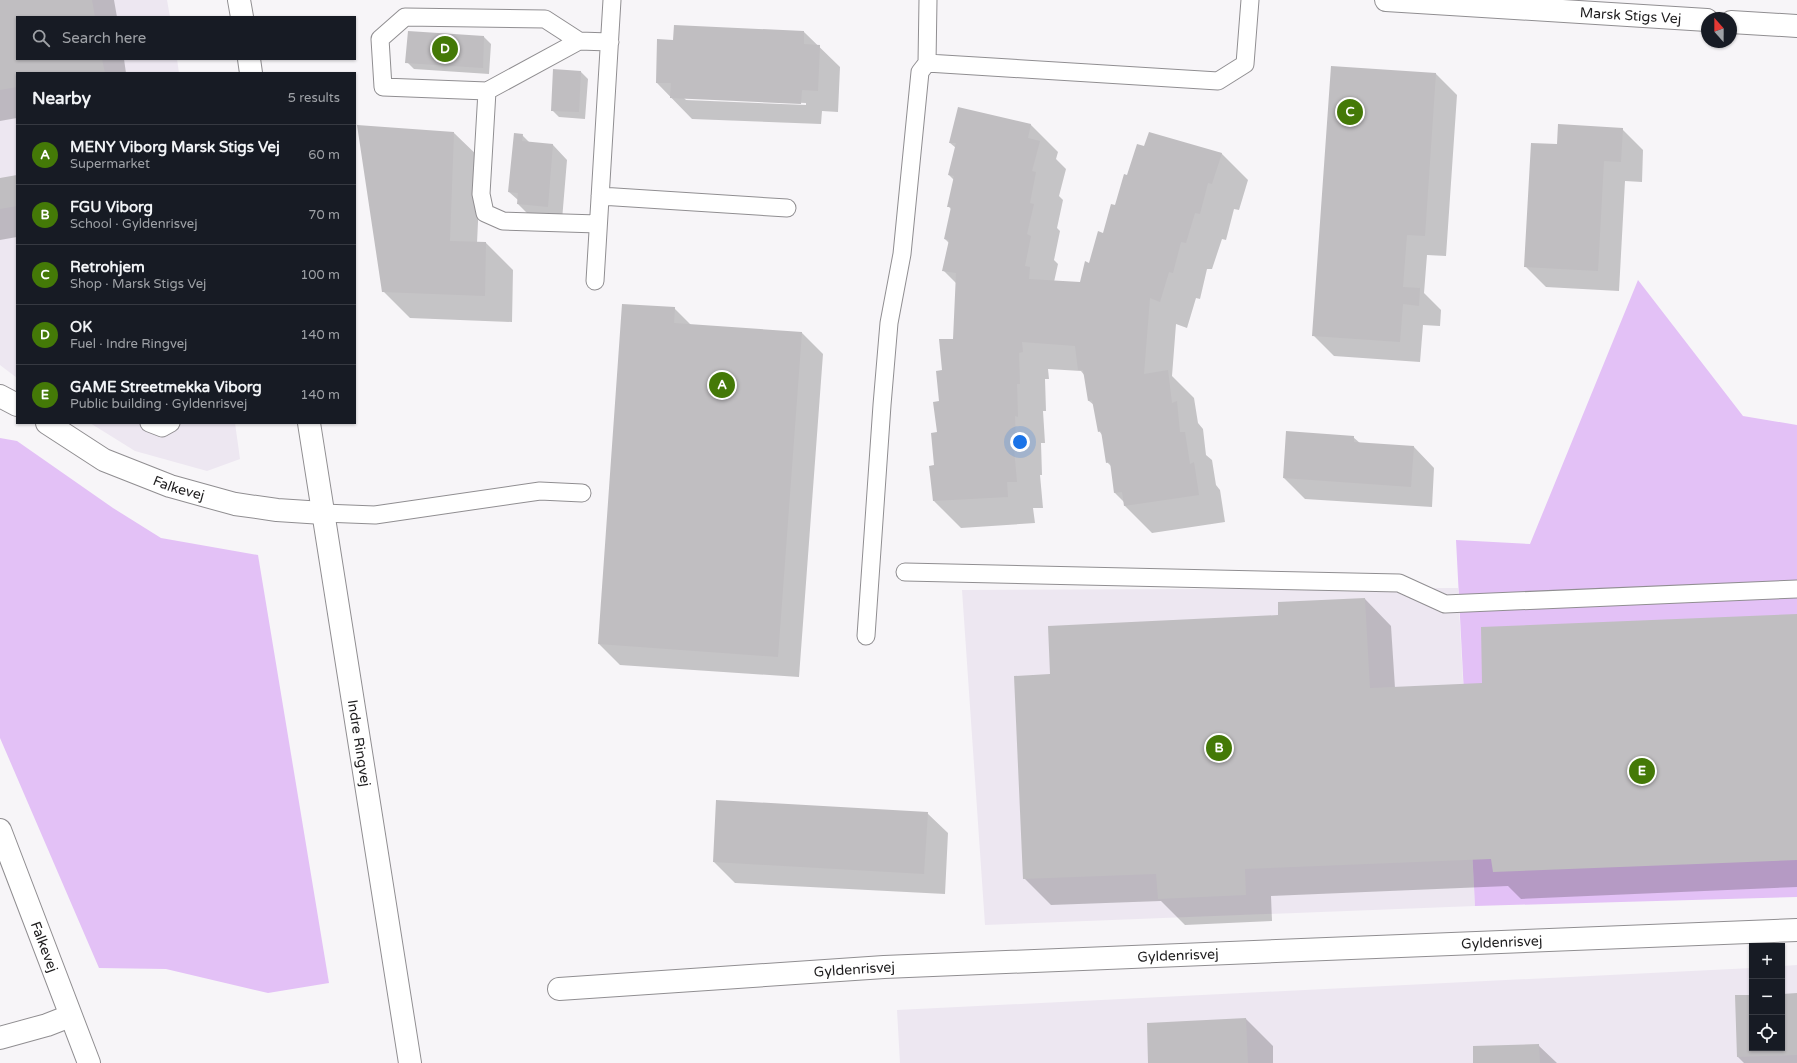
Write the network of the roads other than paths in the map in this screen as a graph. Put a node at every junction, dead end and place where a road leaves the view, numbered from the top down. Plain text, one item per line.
1 (239, 0) edge
2 (612, 0) edge
3 (928, 0) edge
4 (1250, 0) edge
5 (1386, 0) edge
6 (1506, 4) edge
7 (242, 16) edge
8 (1701, 20) edge
9 (1737, 22) edge
10 (1797, 26) edge
11 (579, 41) junction
12 (610, 42) junction
13 (249, 60) edge
14 (927, 64) junction
15 (251, 72) edge
16 (487, 91) junction
17 (600, 196) junction
18 (788, 208) dead end
19 (598, 224) junction
20 (594, 281) dead end
21 (0, 396) edge
22 (16, 404) edge
23 (152, 424) edge
24 (169, 424) edge
25 (310, 424) edge
26 (57, 425) edge
27 (582, 493) dead end
28 (324, 513) junction
29 (905, 572) dead end
30 (1797, 589) edge
31 (866, 636) dead end
32 (0, 830) edge
33 (1797, 930) edge
34 (559, 989) dead end
35 (70, 1016) junction
36 (0, 1038) edge
37 (89, 1063) edge
38 (410, 1063) edge

1 - 7 street
2 - 12 lane
3 - 14 lane
4 - 14 lane
5 - 6 street, Marsk Stigs Vej
6 - 8 street, Marsk Stigs Vej
9 - 10 street
11 - 12 lane
11 - 16 lane
11 - 16 lane
12 - 17 lane
13 - 15 street
14 - 31 lane
16 - 19 lane
17 - 18 lane
17 - 19 lane
19 - 20 lane
21 - 22 street
23 - 24 lane
25 - 28 street, Indre Ringvej
26 - 28 street, Falkevej
27 - 28 lane
28 - 38 street, Indre Ringvej
29 - 30 lane
32 - 35 street, Falkevej
33 - 34 street, Gyldenrisvej
35 - 36 street
35 - 37 street, Falkevej

